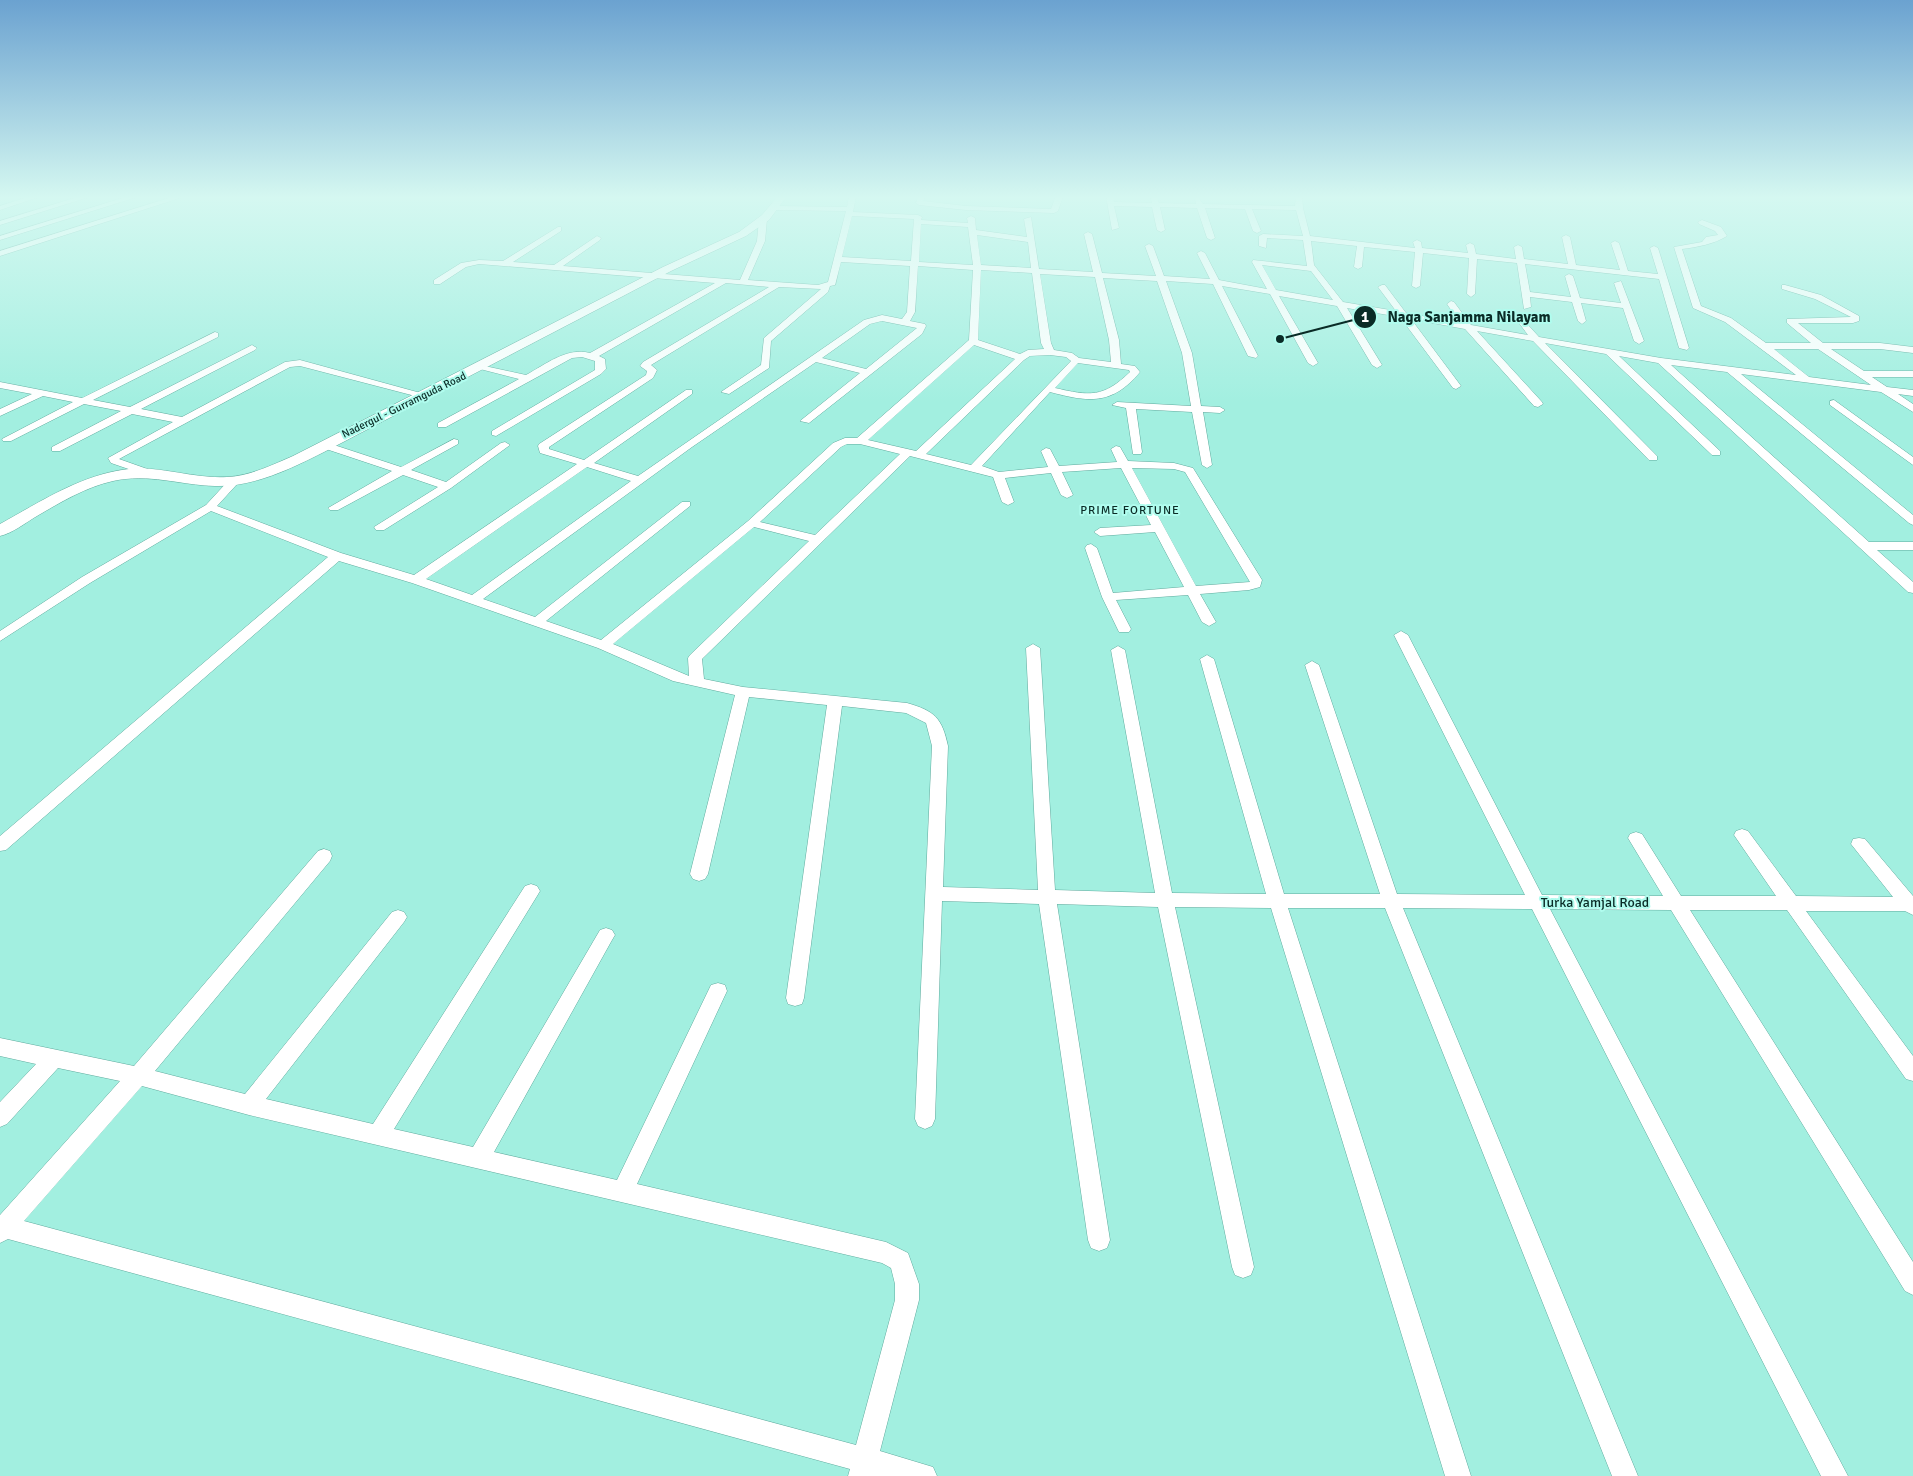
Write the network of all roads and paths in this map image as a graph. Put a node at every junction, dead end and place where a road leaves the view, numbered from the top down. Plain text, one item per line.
1 (469, 265) edge
2 (521, 265) edge
3 (560, 265) edge
4 (678, 265) edge
5 (751, 265) edge
6 (836, 265) edge
7 (915, 265) edge
8 (944, 265) edge
9 (1036, 265) edge
10 (1096, 265) edge
11 (1156, 265) edge
12 (1207, 265) edge
13 (1258, 265) edge
14 (1310, 265) edge
15 (1418, 265) edge
16 (1473, 265) edge
17 (1520, 265) edge
18 (1534, 265) edge
19 (1570, 265) edge
20 (1623, 265) edge
21 (1659, 265) edge
22 (1685, 265) edge
23 (557, 267) junction
24 (976, 267) junction
25 (1037, 270) junction
26 (1571, 272) junction
27 (1626, 272) junction
28 (1098, 274) junction
29 (654, 276) junction
30 (1662, 277) junction
31 (1161, 278) junction
32 (724, 281) junction
33 (437, 282) dead end
34 (1215, 282) junction
35 (743, 283) junction
36 (1618, 283) dead end
37 (777, 285) junction
38 (826, 286) junction
39 (1416, 286) dead end
40 (1382, 287) dead end
41 (1785, 287) dead end
42 (1274, 292) junction
43 (1472, 294) dead end
44 (1526, 294) junction
45 (1577, 300) junction
46 (1340, 304) junction
47 (1451, 304) dead end
48 (1627, 306) junction
49 (1526, 307) dead end
50 (1404, 316) junction
51 (1520, 319) dead end
52 (906, 321) junction
53 (1582, 321) dead end
54 (1468, 327) junction
55 (215, 335) dead end
56 (1535, 338) junction
57 (973, 341) junction
58 (1639, 341) dead end
59 (1820, 345) junction
60 (1766, 346) junction
61 (252, 348) dead end
62 (1684, 348) dead end
63 (1913, 350) edge
64 (1608, 351) junction
65 (1050, 352) junction
66 (592, 356) junction
67 (1254, 356) dead end
68 (1021, 358) junction
69 (814, 359) junction
70 (1076, 360) junction
71 (1661, 361) junction
72 (1313, 362) dead end
73 (1116, 365) junction
74 (1377, 365) dead end
75 (482, 366) junction
76 (1730, 370) junction
77 (868, 372) junction
78 (1861, 374) junction
79 (1913, 374) edge
80 (527, 378) junction
81 (1807, 380) junction
82 (0, 385) edge
83 (1456, 386) dead end
84 (1048, 389) junction
85 (1885, 389) junction
86 (689, 392) dead end
87 (726, 392) dead end
88 (42, 393) junction
89 (1913, 393) edge
90 (422, 394) junction
91 (82, 400) junction
92 (1834, 403) dead end
93 (1538, 404) dead end
94 (1117, 406) dead end
95 (1131, 406) junction
96 (1197, 409) junction
97 (1913, 409) edge
98 (130, 410) junction
99 (1220, 410) dead end
100 (0, 413) edge
101 (180, 420) junction
102 (805, 421) dead end
103 (442, 425) dead end
104 (496, 433) dead end
105 (7, 439) dead end
106 (860, 441) junction
107 (454, 442) dead end
108 (324, 445) junction
109 (505, 445) dead end
110 (56, 449) dead end
111 (1116, 449) dead end
112 (1046, 451) dead end
113 (1137, 452) dead end
114 (1716, 453) dead end
115 (913, 454) junction
116 (1653, 458) dead end
117 (1913, 462) edge
118 (585, 464) junction
119 (1207, 465) dead end
120 (1124, 466) junction
121 (401, 469) junction
122 (980, 470) junction
123 (1055, 471) junction
124 (149, 473) junction
125 (998, 475) junction
126 (640, 480) junction
127 (233, 482) junction
128 (447, 486) junction
129 (1067, 495) dead end
130 (1008, 502) dead end
131 (686, 504) dead end
132 (210, 507) junction
133 (334, 508) dead end
134 (1913, 520) edge
135 (752, 523) junction
136 (380, 527) dead end
137 (1157, 528) junction
138 (0, 531) edge
139 (1100, 532) dead end
140 (817, 539) junction
141 (1866, 546) junction
142 (1913, 546) edge
143 (1091, 548) dead end
144 (337, 556) junction
145 (416, 580) junction
146 (1913, 589) edge
147 (1191, 590) junction
148 (1108, 597) junction
149 (472, 601) junction
150 (1209, 622) dead end
151 (535, 623) junction
152 (1124, 629) dead end
153 (1401, 635) dead end
154 (0, 637) edge
155 (603, 645) junction
156 (1033, 648) dead end
157 (1118, 650) dead end
158 (1207, 659) dead end
159 (1312, 665) dead end
160 (697, 682) junction
161 (743, 692) junction
162 (835, 701) junction
163 (1742, 835) dead end
164 (1636, 838) dead end
165 (1859, 844) dead end
166 (0, 845) edge
167 (324, 856) dead end
168 (699, 874) dead end
169 (531, 891) dead end
170 (934, 894) junction
171 (1047, 896) junction
172 (1164, 900) junction
173 (1277, 900) junction
174 (1391, 901) junction
175 (1537, 902) junction
176 (1675, 903) junction
177 (1792, 904) junction
178 (1912, 906) edge
179 (398, 917) dead end
180 (606, 935) dead end
181 (718, 992) dead end
182 (795, 998) dead end
183 (0, 1047) edge
184 (54, 1059) junction
185 (1913, 1072) edge
186 (138, 1076) junction
187 (249, 1105) junction
188 (0, 1117) edge
189 (925, 1119) dead end
190 (378, 1135) junction
191 (478, 1159) junction
192 (622, 1192) junction
193 (2, 1230) edge
194 (1099, 1240) dead end
195 (1244, 1267) dead end
196 (1913, 1283) edge
197 (862, 1468) edge
198 (924, 1476) edge
199 (1458, 1476) edge
200 (1625, 1476) edge
201 (1835, 1476) edge

1 - 33 street
2 - 23 street
3 - 23 street
4 - 29 main road, Nadergul - Gurramguda Road
5 - 35 street
6 - 38 street
7 - 52 street
8 - 24 street
9 - 25 street
10 - 28 street
11 - 31 street
12 - 34 street
13 - 42 street
14 - 46 street
15 - 39 street
16 - 43 street
17 - 44 street
18 - 26 street
19 - 26 street
20 - 27 street
21 - 30 street
22 - 60 street
23 - 29 street
24 - 25 street
24 - 57 street
25 - 28 street
25 - 65 street
26 - 27 street
26 - 45 street
27 - 30 street
28 - 31 street
28 - 73 street
29 - 32 street
29 - 75 main road, Nadergul - Gurramguda Road
30 - 62 street
31 - 34 street
31 - 96 street
32 - 35 street
32 - 66 street
34 - 42 street
34 - 67 street
35 - 37 street
36 - 48 street
37 - 38 street
37 - 118 street
38 - 87 street
40 - 50 street
41 - 59 street
42 - 46 street
42 - 72 street
44 - 45 street
44 - 49 street
45 - 48 street
45 - 53 street
46 - 50 street
46 - 74 street
47 - 54 street
48 - 58 street
50 - 54 street
50 - 83 street
51 - 56 street
52 - 69 street
52 - 77 street
54 - 56 street
54 - 93 street
55 - 91 street
56 - 64 street
56 - 116 street
57 - 68 street
57 - 106 street
59 - 60 street
59 - 63 street
59 - 78 street
60 - 81 street
61 - 98 street
64 - 71 street
64 - 114 street
65 - 68 street
65 - 70 street
66 - 80 street
66 - 104 street
68 - 115 street
69 - 77 street
69 - 126 street
70 - 73 street
70 - 84 street
71 - 76 street
71 - 141 street
73 - 84 street
75 - 80 street
75 - 90 main road, Nadergul - Gurramguda Road
76 - 81 street
76 - 134 street
77 - 102 street
78 - 79 street
78 - 85 street
80 - 103 street
81 - 85 street
82 - 88 street
84 - 122 street
85 - 89 street
85 - 97 street
86 - 118 street
88 - 91 street
88 - 100 street
90 - 101 street
90 - 108 main road, Nadergul - Gurramguda Road
91 - 98 street
91 - 105 street
92 - 117 street
94 - 95 street
95 - 96 street
95 - 113 street
96 - 99 street
96 - 119 street
98 - 101 street
98 - 110 street
101 - 124 street
106 - 115 street
106 - 135 street
107 - 121 street
108 - 121 street
108 - 127 main road, Nadergul - Gurramguda Road
109 - 128 street
111 - 120 street
112 - 123 street
115 - 122 street
115 - 140 street
118 - 126 street
118 - 145 street
120 - 123 street
120 - 137 street
120 - 147 street
121 - 128 street
121 - 133 street
122 - 125 street
123 - 125 street
123 - 129 street
124 - 127 main road, Nadergul - Gurramguda Road
124 - 138 main road, Nadergul - Gurramguda Road
125 - 130 street
126 - 149 street
127 - 132 street
128 - 136 street
131 - 151 street
132 - 144 street
132 - 154 street
135 - 140 street
135 - 155 street
137 - 139 street
137 - 147 street
140 - 160 street
141 - 142 street
141 - 146 street
143 - 148 street
144 - 145 street
144 - 166 street
145 - 149 street
147 - 148 street
147 - 150 street
148 - 152 street
149 - 151 street
151 - 155 street
153 - 175 street
155 - 160 street
156 - 171 street
157 - 172 street
158 - 173 street
159 - 174 street
160 - 161 street
161 - 162 street
161 - 168 street
162 - 170 street
162 - 182 street
163 - 177 street
164 - 176 street
165 - 178 street
167 - 186 street
169 - 190 street
170 - 171 street, Turka Yamjal Road
170 - 189 street
171 - 172 street, Turka Yamjal Road
171 - 194 street
172 - 173 street, Turka Yamjal Road
172 - 195 street
173 - 174 street, Turka Yamjal Road
173 - 199 street
174 - 175 street, Turka Yamjal Road
174 - 200 street
175 - 176 street, Turka Yamjal Road
175 - 201 street
176 - 177 street, Turka Yamjal Road
176 - 196 street
177 - 178 street, Turka Yamjal Road
177 - 185 street
179 - 187 street
180 - 191 street
181 - 192 street
183 - 184 street
184 - 186 street
184 - 188 street
186 - 187 street
186 - 193 street
187 - 190 street
190 - 191 street
191 - 192 street
192 - 197 street
193 - 197 street
197 - 198 street

